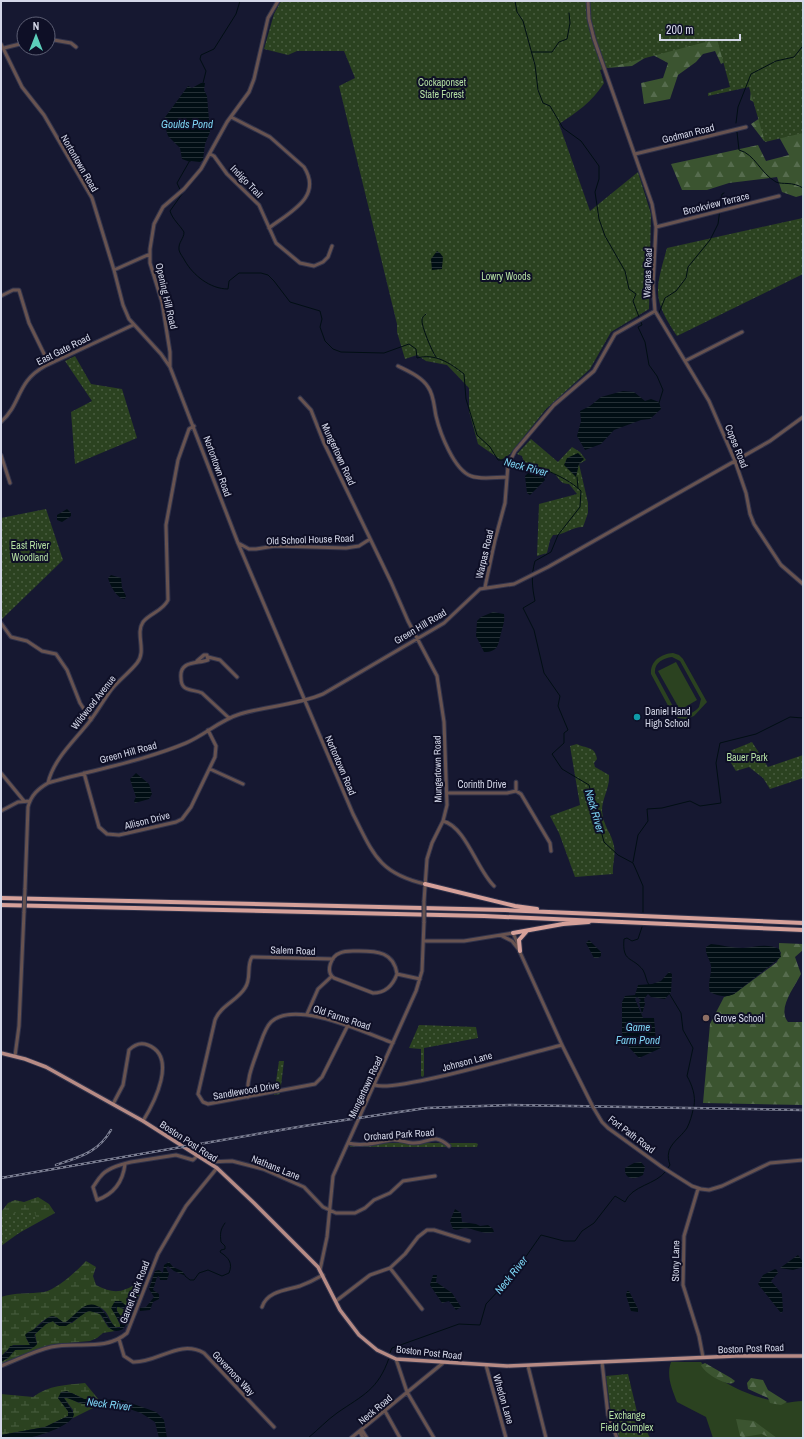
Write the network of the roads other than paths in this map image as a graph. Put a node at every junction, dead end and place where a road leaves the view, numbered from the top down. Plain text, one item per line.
1 (278, 1) edge
2 (588, 1) edge
3 (56, 40) edge
4 (1, 44) edge
5 (16, 45) edge
6 (76, 47) dead end
7 (4, 48) junction
8 (231, 117) junction
9 (746, 127) dead end
10 (210, 154) junction
11 (635, 154) junction
12 (779, 196) dead end
13 (656, 227) junction
14 (269, 228) junction
15 (332, 246) dead end
16 (150, 254) junction
17 (114, 270) junction
18 (1, 296) edge
19 (655, 311) junction
20 (133, 325) junction
21 (742, 332) dead end
22 (685, 361) junction
23 (49, 364) junction
24 (398, 366) dead end
25 (170, 368) junction
26 (300, 398) dead end
27 (803, 417) edge
28 (190, 418) junction
29 (1, 422) edge
30 (194, 426) junction
31 (189, 429) junction
32 (1, 455) edge
33 (735, 461) junction
34 (507, 477) junction
35 (10, 483) dead end
36 (370, 539) junction
37 (238, 543) junction
38 (249, 548) junction
39 (241, 550) junction
40 (803, 584) edge
41 (485, 587) junction
42 (1, 623) edge
43 (417, 638) junction
44 (237, 677) dead end
45 (304, 700) junction
46 (230, 718) junction
47 (91, 720) junction
48 (208, 730) junction
49 (210, 769) junction
50 (1, 773) edge
51 (84, 773) junction
52 (516, 782) dead end
53 (48, 783) junction
54 (243, 784) dead end
55 (516, 791) junction
56 (447, 793) junction
57 (24, 801) junction
58 (30, 801) junction
59 (1, 811) edge
60 (443, 821) junction
61 (551, 851) dead end
62 (425, 884) junction
63 (494, 886) dead end
64 (1, 898) edge
65 (1, 905) edge
66 (584, 913) junction
67 (660, 923) junction
68 (803, 923) edge
69 (803, 930) edge
70 (527, 931) junction
71 (513, 933) junction
72 (498, 936) junction
73 (424, 941) junction
74 (520, 951) junction
75 (252, 957) joint
76 (333, 959) junction
77 (397, 974) junction
78 (331, 977) junction
79 (420, 979) junction
80 (307, 1014) junction
81 (347, 1027) junction
82 (393, 1043) junction
83 (562, 1045) junction
84 (1, 1053) edge
85 (15, 1056) junction
86 (375, 1085) junction
87 (248, 1097) junction
88 (113, 1104) junction
89 (143, 1121) junction
90 (348, 1143) junction
91 (449, 1146) dead end
92 (198, 1155) junction
93 (803, 1160) edge
94 (208, 1162) junction
95 (125, 1164) junction
96 (217, 1168) junction
97 (434, 1176) dead end
98 (698, 1188) junction
99 (328, 1210) junction
100 (469, 1241) dead end
101 (390, 1268) junction
102 (320, 1270) junction
103 (323, 1274) junction
104 (336, 1301) junction
105 (262, 1307) dead end
106 (422, 1309) dead end
107 (118, 1339) junction
108 (803, 1356) edge
109 (703, 1357) junction
110 (396, 1359) junction
111 (602, 1362) junction
112 (443, 1363) junction
113 (486, 1365) junction
114 (1, 1366) edge
115 (528, 1366) junction
116 (408, 1392) junction
117 (385, 1411) junction
118 (274, 1427) dead end
119 (361, 1431) junction
120 (351, 1438) edge
121 (363, 1438) edge
122 (367, 1438) edge
123 (400, 1438) edge
124 (434, 1438) edge
125 (506, 1438) edge
126 (546, 1438) edge
127 (617, 1438) edge

1 - 8 street, Opening Hill Road
2 - 11 street, Warpas Road
3 - 6 street
4 - 7 street, Nortontown Road
5 - 7 street
7 - 17 street, Nortontown Road
8 - 10 street, Opening Hill Road
8 - 14 street
9 - 11 street, Godman Road
10 - 14 street, Indigo Trail
10 - 16 street, Opening Hill Road
11 - 13 street, Warpas Road
12 - 13 street, Brookview Terrace
13 - 19 street, Warpas Road
14 - 15 street, Indigo Trail
16 - 17 street
16 - 25 street, Opening Hill Road
17 - 20 street, Nortontown Road
18 - 23 street
19 - 22 street, Copse Road
19 - 34 street, Warpas Road
20 - 23 street, East Gate Road
20 - 25 street, Nortontown Road
21 - 22 street
22 - 33 street, Copse Road
23 - 29 street, East Gate Road
24 - 34 street
25 - 28 street, Nortontown Road
26 - 36 street, Mungertown Road
27 - 33 street
28 - 30 street, Nortontown Road
28 - 31 street, Wildwood Avenue
30 - 31 street
30 - 37 street, Nortontown Road
31 - 47 street, Wildwood Avenue
32 - 35 street
33 - 40 street, Copse Road
33 - 41 street
34 - 41 street, Warpas Road
36 - 38 street, Old School House Road
36 - 43 street, Mungertown Road
37 - 38 street, Old School House Road
37 - 39 street, Nortontown Road
38 - 39 street, Old School House Road
39 - 45 street, Nortontown Road
41 - 43 street, Green Hill Road
42 - 47 street
43 - 45 street, Green Hill Road
43 - 56 street, Mungertown Road
44 - 46 street
45 - 46 street, Green Hill Road
45 - 62 street, Nortontown Road
46 - 48 street, Green Hill Road
47 - 53 street, Wildwood Avenue
48 - 49 street, Allison Drive
48 - 51 street, Green Hill Road
49 - 51 street, Allison Drive
49 - 54 street
50 - 57 street
51 - 53 street, Green Hill Road
52 - 55 street, Corinth Drive
53 - 58 street, Green Hill Road
55 - 56 street, Corinth Drive
55 - 61 street, Corinth Drive
56 - 60 street, Mungertown Road
57 - 58 street
57 - 59 street
58 - 85 street, bridge
60 - 62 street, Mungertown Road
60 - 63 street
62 - 66 highway
62 - 73 street, Mungertown Road, bridge
64 - 66 highway
65 - 67 highway
66 - 68 highway
67 - 69 highway
67 - 70 highway
70 - 71 highway
70 - 74 highway
71 - 72 street
71 - 74 street, Fort Path Road
72 - 73 street
72 - 74 street, Fort Path Road
73 - 79 street, Mungertown Road
74 - 83 street, Fort Path Road
75 - 76 street, Salem Road
75 - 87 street, Sandlewood Drive
76 - 77 street
76 - 78 street
77 - 78 street
77 - 79 street
78 - 80 street
79 - 82 street, Mungertown Road
80 - 81 street, Old Farms Road
80 - 87 street, Old Farms Road
81 - 82 street, Old Farms Road
81 - 87 street, Sandlewood Drive
82 - 86 street, Mungertown Road
83 - 86 street, Johnson Lane
83 - 98 street, Fort Path Road, bridge
84 - 85 main road, Boston Post Road
85 - 88 main road, Boston Post Road
86 - 90 street, Mungertown Road
88 - 89 main road, Boston Post Road
88 - 89 street
89 - 92 main road, Boston Post Road
90 - 91 street, Orchard Park Road
90 - 99 street, Mungertown Road
92 - 94 main road, Boston Post Road
92 - 95 street
93 - 98 street
94 - 96 main road, Boston Post Road
94 - 99 street, Nathans Lane
95 - 95 street
96 - 102 main road, Boston Post Road
96 - 107 street, Garnet Park Road
97 - 99 street
98 - 109 street, Stony Lane
99 - 102 street, Mungertown Road
100 - 101 street
101 - 104 street
101 - 106 street
102 - 103 main road, Boston Post Road
103 - 104 main road, Boston Post Road
103 - 105 street
104 - 110 main road, Boston Post Road
107 - 114 street
107 - 118 street, Governors Way
108 - 109 main road, Boston Post Road
109 - 111 main road, Boston Post Road
110 - 112 main road, Boston Post Road
110 - 116 street
111 - 115 main road, Boston Post Road
111 - 127 street
112 - 113 main road, Boston Post Road
112 - 116 street, Neck Road
113 - 115 main road, Boston Post Road
113 - 125 street, Whedon Lane
115 - 126 street
116 - 117 street, Neck Road
116 - 124 street
117 - 119 street, Neck Road
117 - 123 street
119 - 120 street, Neck Road
119 - 121 street
119 - 122 street

